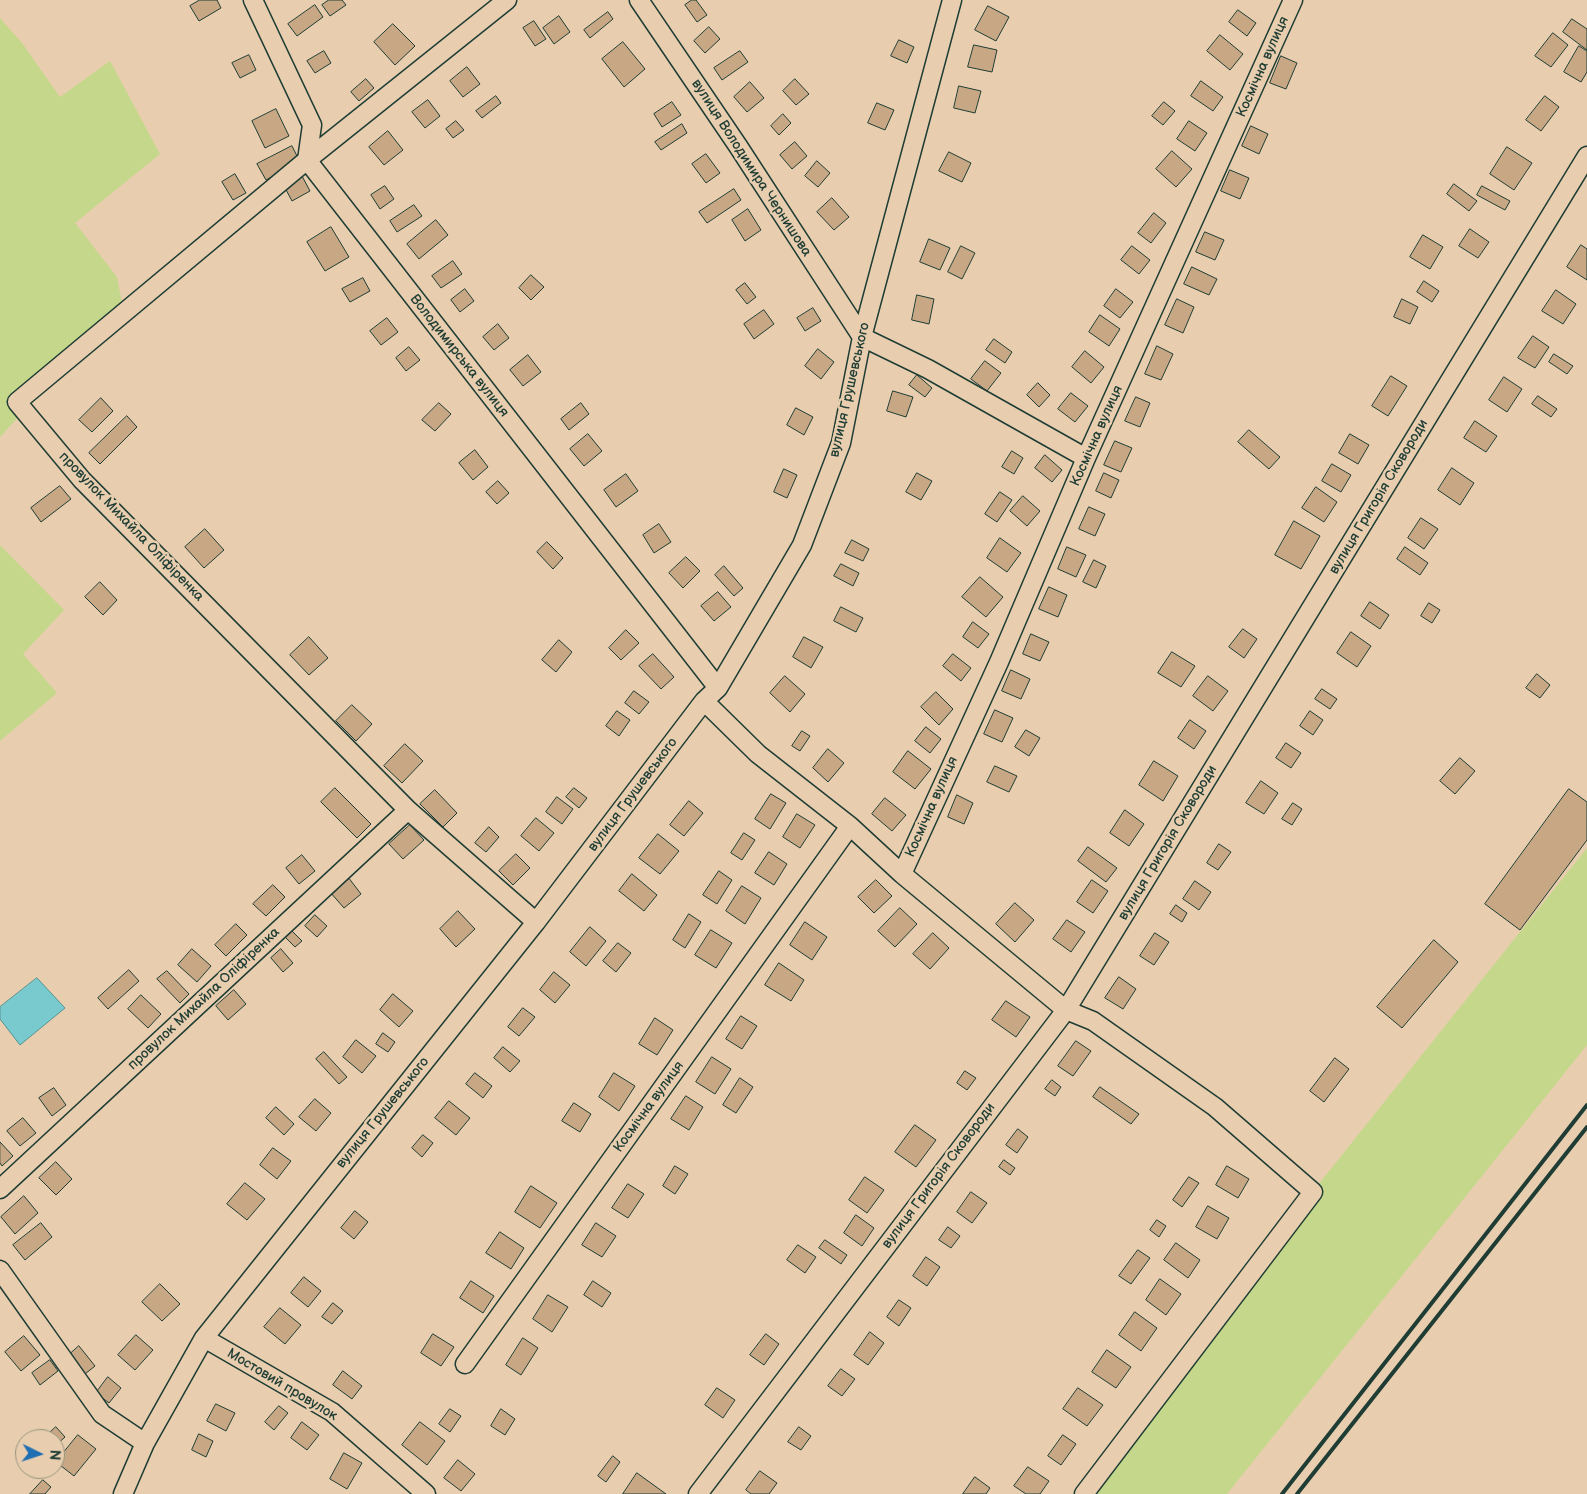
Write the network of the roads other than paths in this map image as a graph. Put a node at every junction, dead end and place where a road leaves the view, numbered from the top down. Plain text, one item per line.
1 (253, 0) edge
2 (507, 0) edge
3 (639, 0) edge
4 (952, 0) edge
5 (1293, 0) edge
6 (1587, 156) edge
7 (307, 160) junction
8 (862, 337) junction
9 (1086, 458) junction
10 (718, 688) junction
11 (704, 701) junction
12 (408, 810) junction
13 (850, 826) junction
14 (902, 874) junction
15 (536, 922) junction
16 (1066, 1010) junction
17 (0, 1189) edge
18 (0, 1270) edge
19 (204, 1338) junction
20 (465, 1364) dead end
21 (145, 1443) junction
22 (123, 1494) edge
23 (426, 1494) edge
24 (698, 1494) edge
25 (1084, 1494) edge

1 - 7 street
2 - 7 street
3 - 8 street, вулиця Володимира Чернишова
4 - 8 street, вулиця Грушевського
5 - 9 street, Космічна вулиця
6 - 16 street, вулиця Григорія Сковороди
7 - 10 street, Володимирська вулиця
7 - 12 street, провулок Михайла Оліфіренка
8 - 9 street
8 - 10 street, вулиця Грушевського
9 - 14 street, Космічна вулиця
10 - 11 street, вулиця Грушевського
11 - 13 street
11 - 15 street, вулиця Грушевського
12 - 15 street, провулок Михайла Оліфіренка
12 - 17 street, провулок Михайла Оліфіренка
13 - 14 street
13 - 20 street, Космічна вулиця
14 - 16 street
15 - 19 street, вулиця Грушевського
16 - 24 street, вулиця Григорія Сковороди
16 - 25 street
18 - 21 street
19 - 21 street, вулиця Грушевського
19 - 23 street, Мостовий провулок
21 - 22 street, вулиця Грушевського

